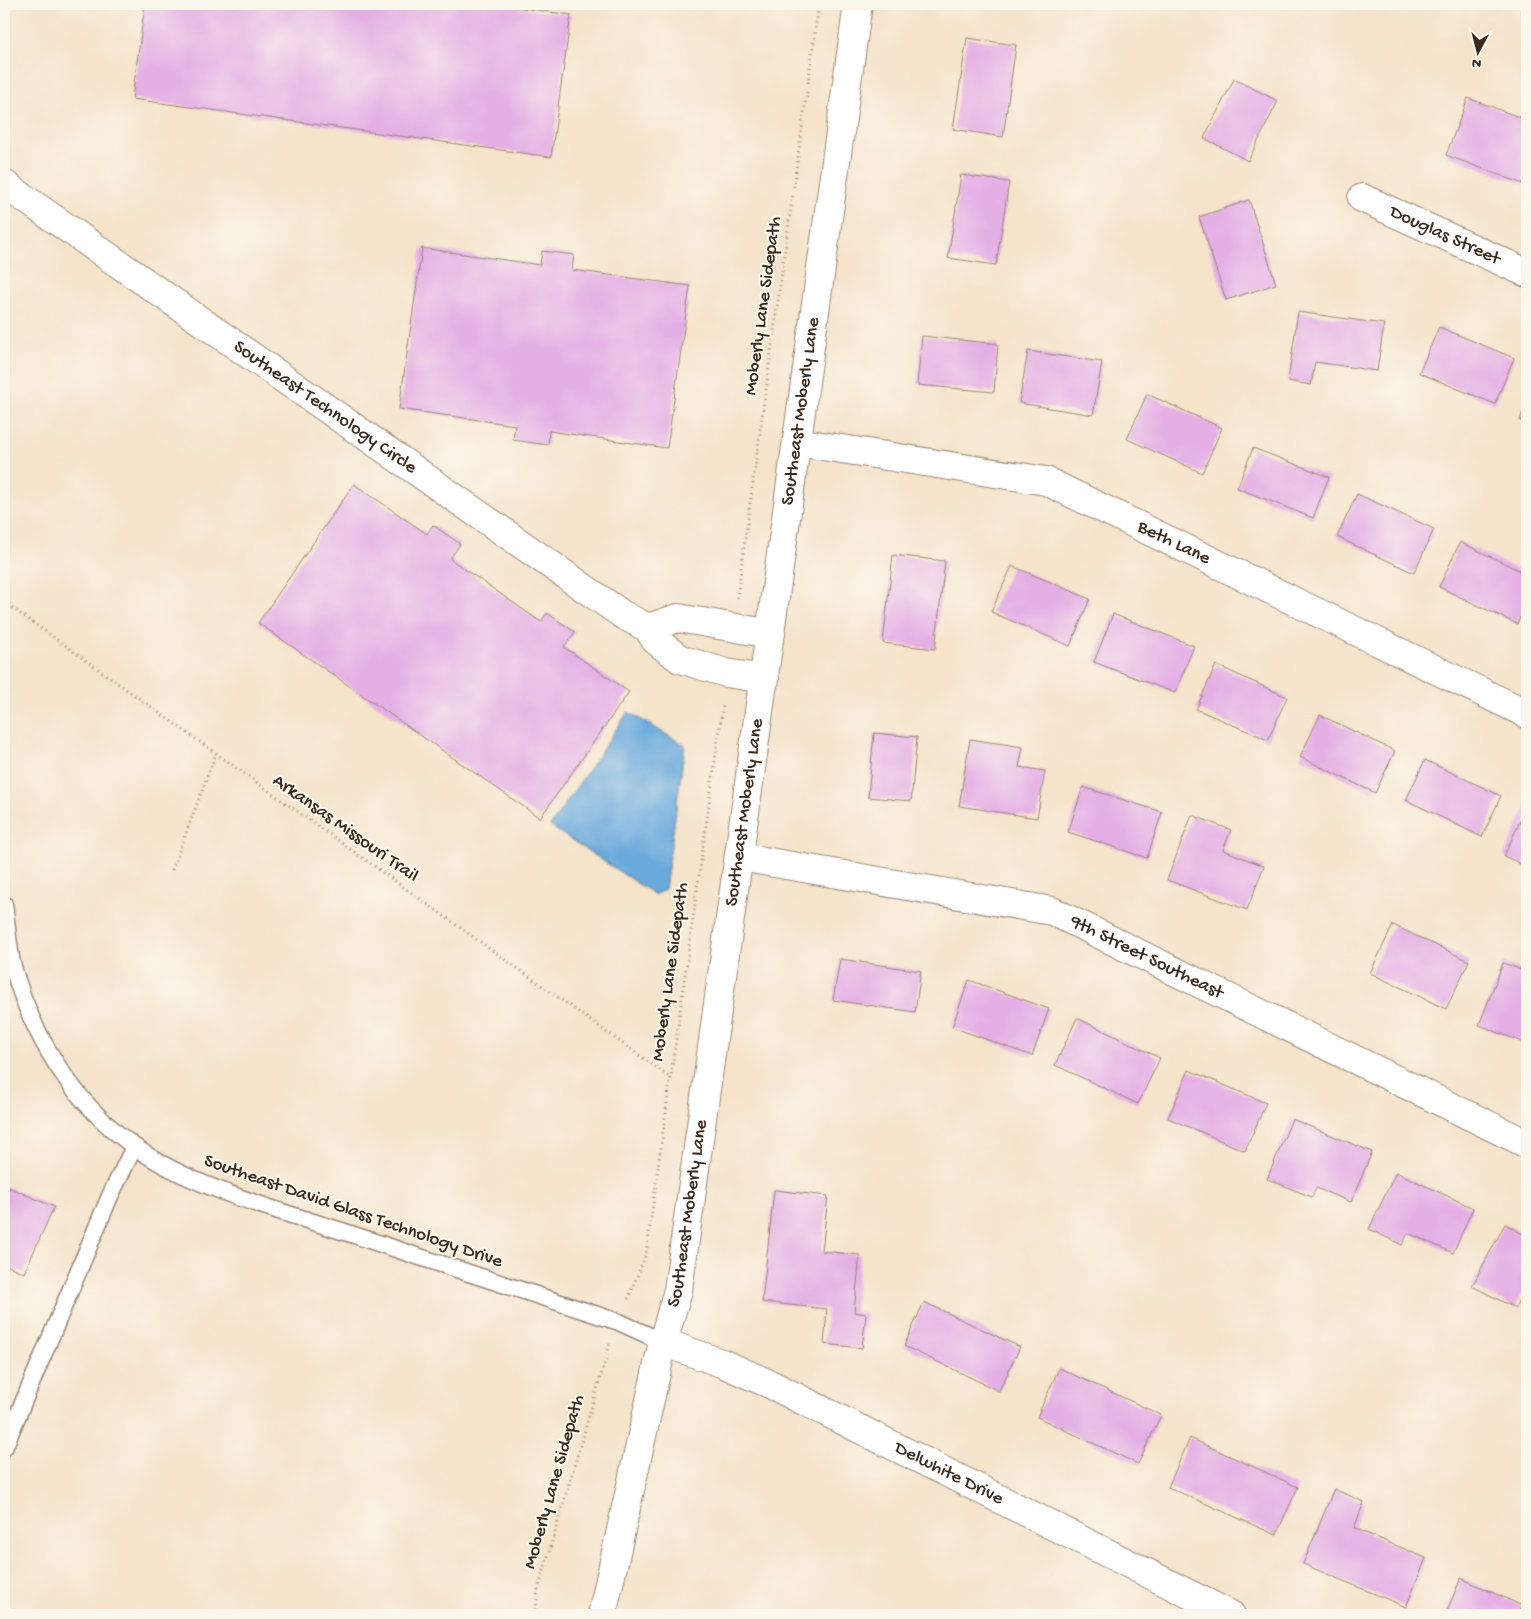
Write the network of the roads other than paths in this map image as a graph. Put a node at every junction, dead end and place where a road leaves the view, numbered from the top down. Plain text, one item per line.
1 (858, 4) edge
2 (4, 184) edge
3 (1362, 198) dead end
4 (1527, 273) edge
5 (797, 442) junction
6 (648, 628) junction
7 (771, 634) junction
8 (765, 679) junction
9 (1527, 714) edge
10 (740, 858) junction
11 (4, 904) edge
12 (1527, 1144) edge
13 (134, 1147) junction
14 (662, 1342) junction
15 (4, 1448) edge
16 (602, 1615) edge
17 (1231, 1615) edge

1 - 5 street, Southeast Moberly Lane
2 - 6 street, Southeast Technology Circle
3 - 4 street, Douglas Street
5 - 7 street, Southeast Moberly Lane
5 - 9 street, Beth Lane
6 - 7 street
6 - 8 street, Southeast Technology Circle
7 - 8 street, Southeast Moberly Lane
8 - 10 street, Southeast Moberly Lane
10 - 12 street, 9th Street Southeast
10 - 14 street, Southeast Moberly Lane
11 - 13 lane, Southeast David Glass Technology Drive
13 - 14 lane, Southeast David Glass Technology Drive
13 - 15 lane
14 - 16 street, Southeast Moberly Lane
14 - 17 street, Delwhite Drive

